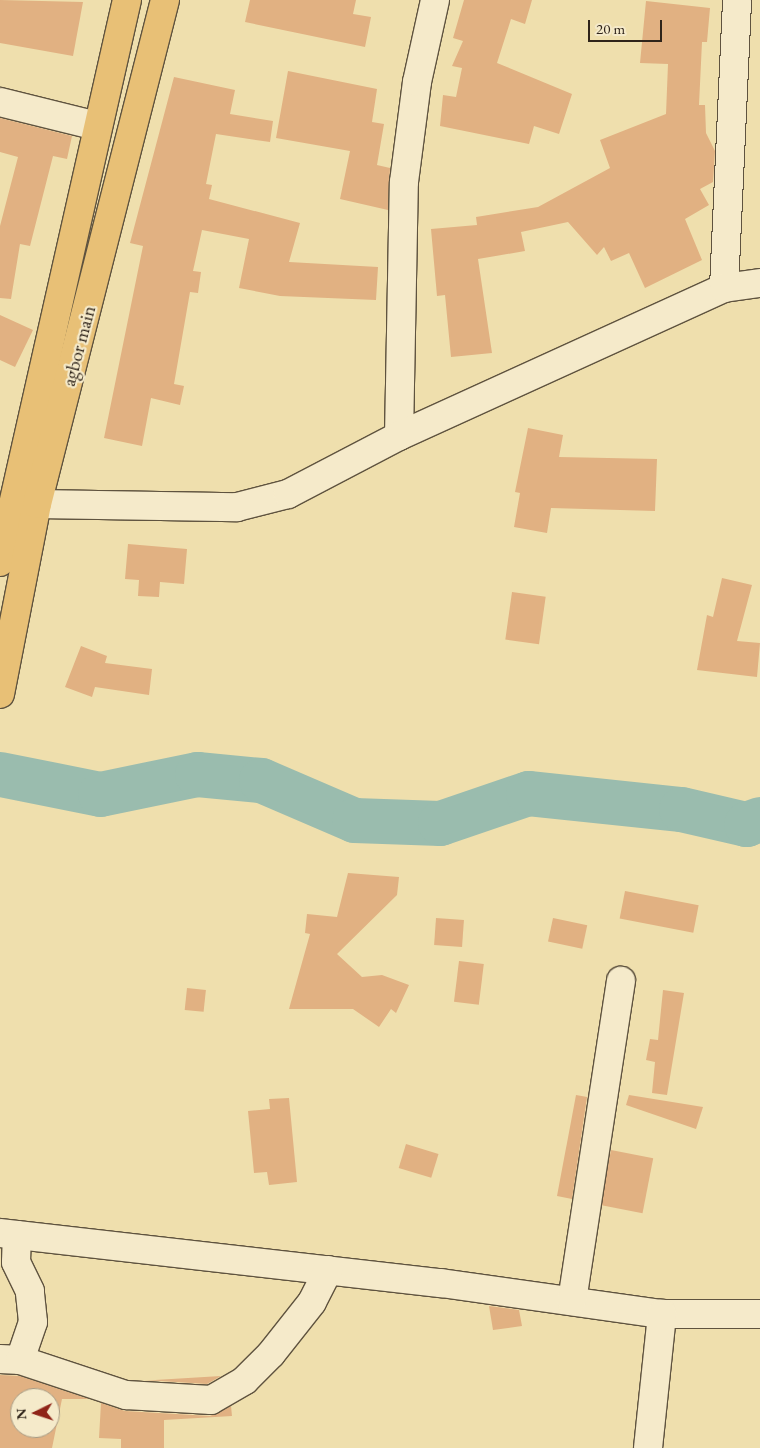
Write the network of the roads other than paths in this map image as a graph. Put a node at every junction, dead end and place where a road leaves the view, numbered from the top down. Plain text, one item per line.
1 (127, 0) edge
2 (165, 0) edge
3 (435, 0) edge
4 (737, 0) edge
5 (0, 102) edge
6 (97, 126) junction
7 (72, 229) junction
8 (107, 239) junction
9 (760, 283) edge
10 (724, 288) junction
11 (399, 436) junction
12 (37, 504) junction
13 (0, 562) edge
14 (0, 694) edge
15 (621, 981) dead end
16 (9, 1234) edge
17 (328, 1270) junction
18 (572, 1302) junction
19 (662, 1314) junction
20 (760, 1314) edge
21 (10, 1359) edge
22 (648, 1448) edge

1 - 6 main road, agbor main
2 - 8 main road, agbor main
3 - 11 street
4 - 10 street
5 - 6 street
6 - 7 main road, agbor main
7 - 8 main road
7 - 13 main road, agbor main
8 - 12 main road, agbor main
9 - 10 street
10 - 11 street
11 - 12 street
12 - 14 main road, agbor main
15 - 18 street
16 - 17 street
16 - 21 street
17 - 18 street
17 - 21 street
18 - 19 street
19 - 20 street
19 - 22 street

